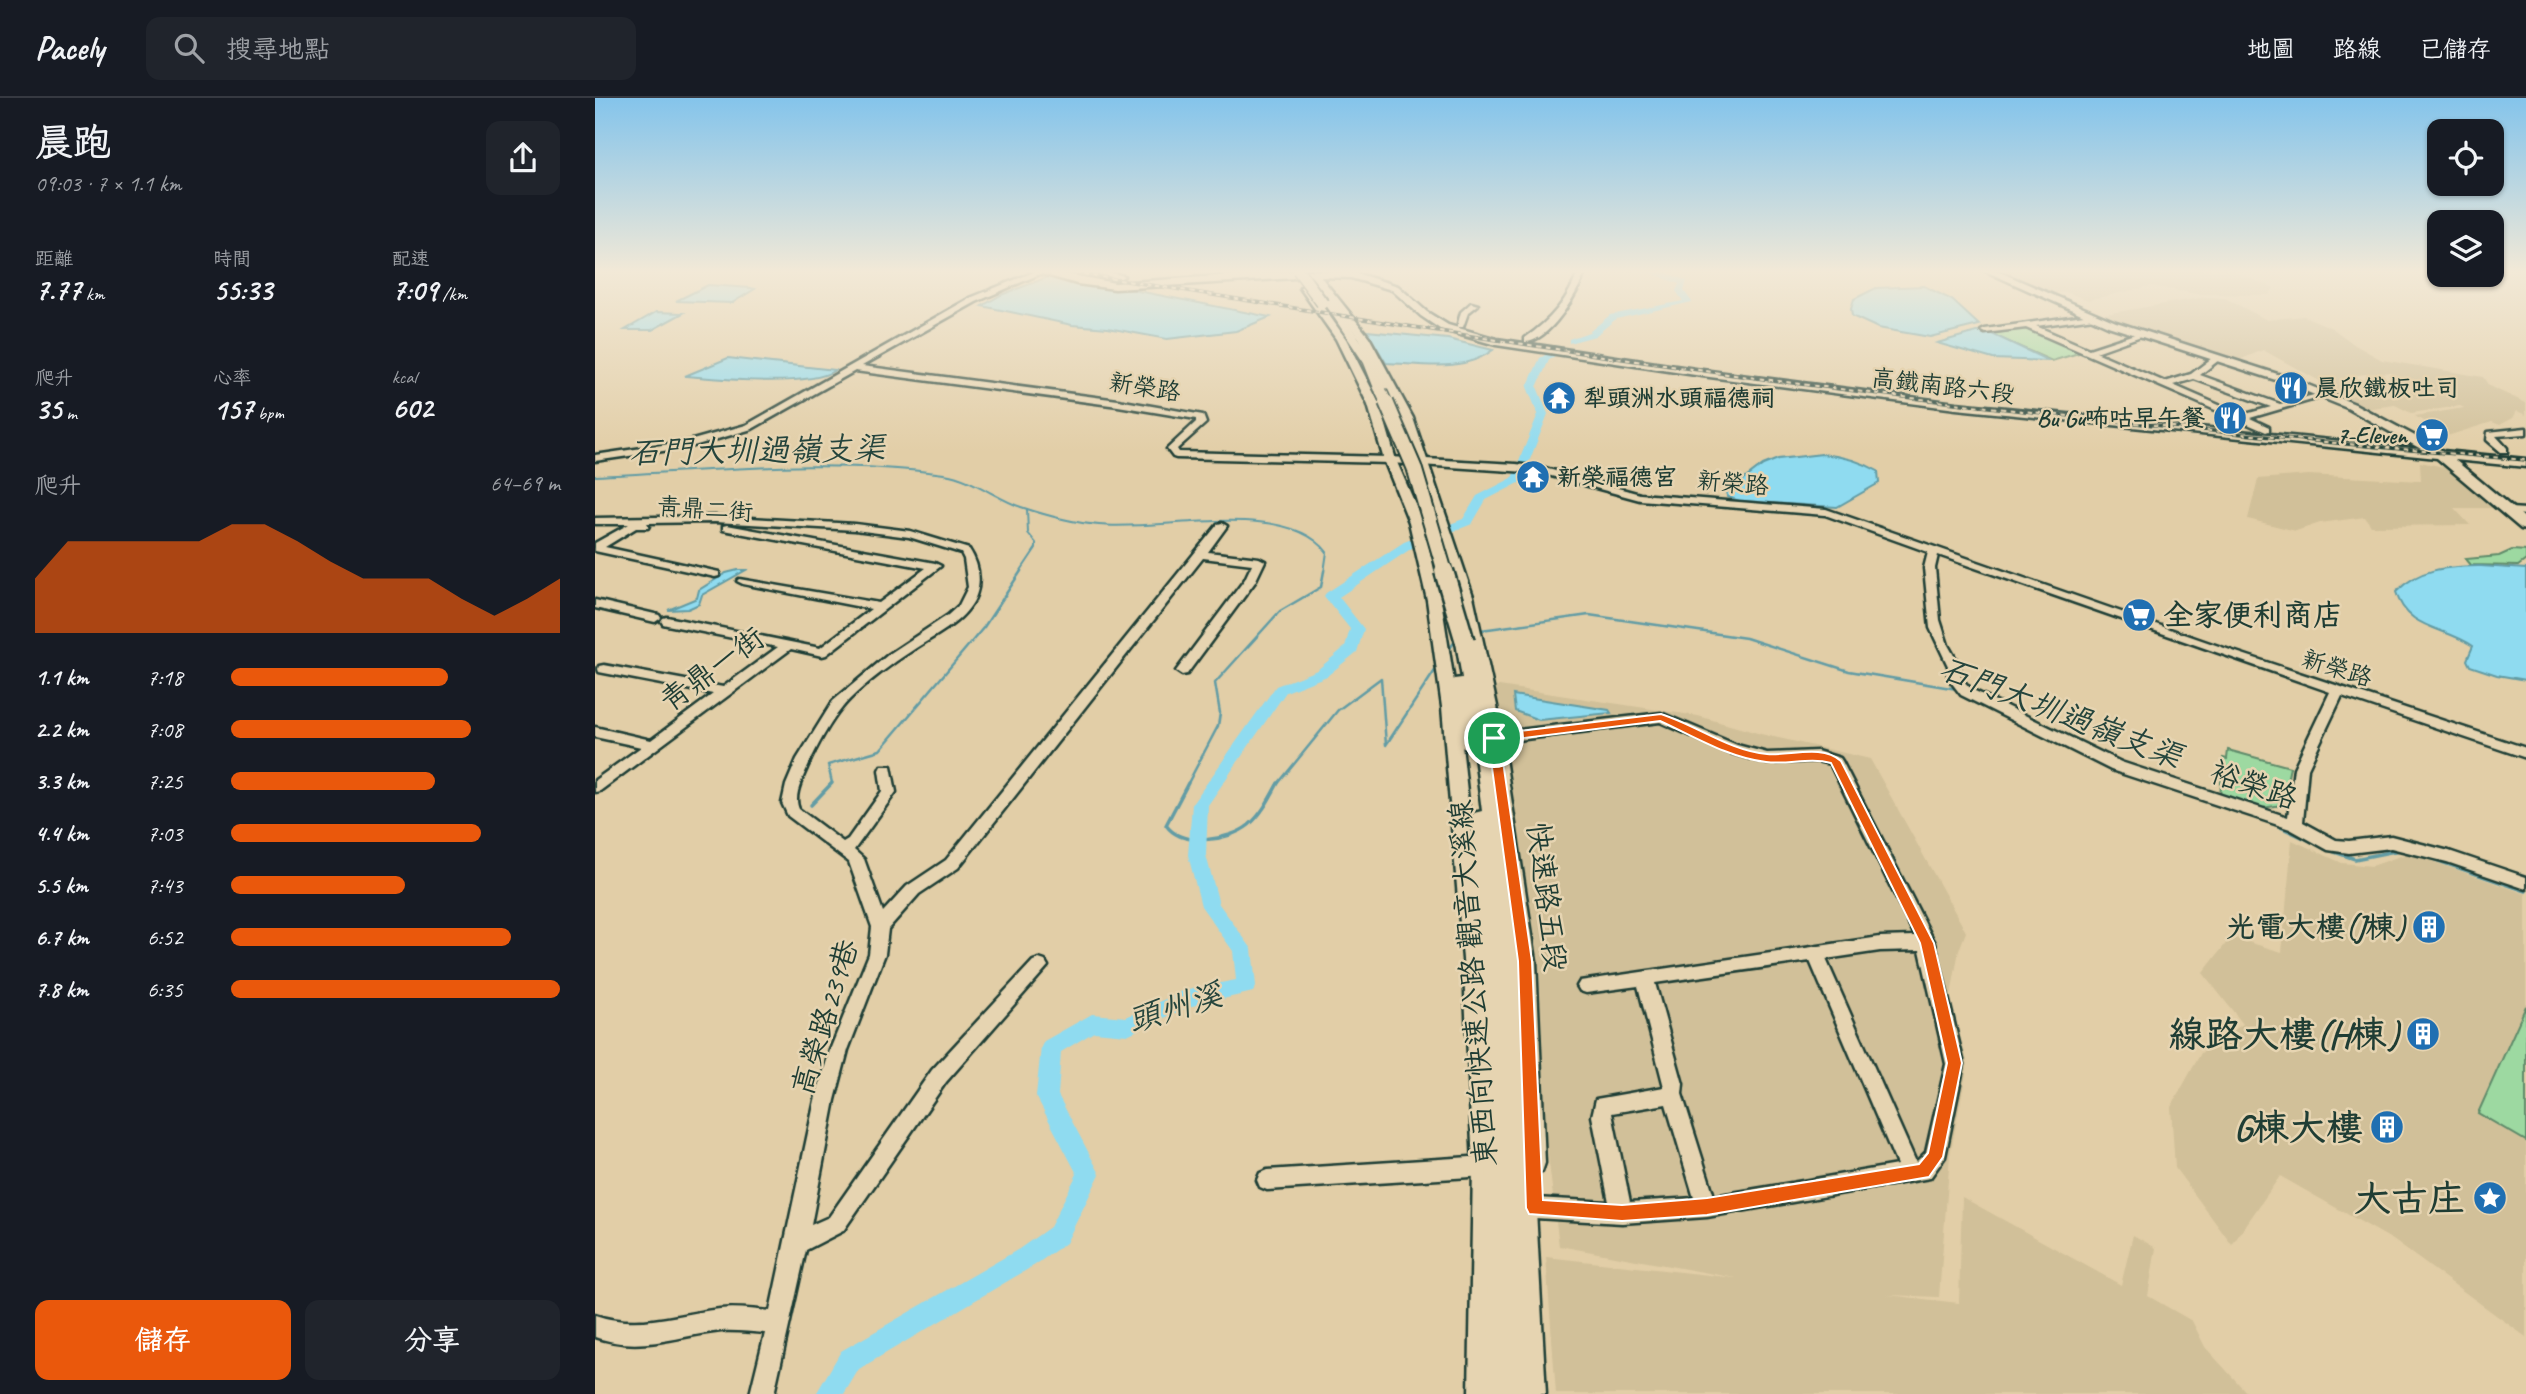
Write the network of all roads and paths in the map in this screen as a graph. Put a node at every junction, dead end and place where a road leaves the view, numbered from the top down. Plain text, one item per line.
1 (920, 330) edge
2 (1335, 330) edge
3 (1344, 330) edge
4 (1359, 330) edge
5 (1442, 330) edge
6 (1486, 330) edge
7 (1542, 330) edge
8 (1989, 330) edge
9 (2039, 330) edge
10 (2134, 330) edge
11 (1985, 331) dead end
12 (2141, 333) junction
13 (1364, 337) junction
14 (1341, 339) junction
15 (1531, 340) junction
16 (2088, 352) junction
17 (2215, 358) junction
18 (1366, 364) junction
19 (859, 366) junction
20 (1725, 367) junction
21 (1690, 370) junction
22 (1747, 373) junction
23 (2194, 376) junction
24 (2165, 385) junction
25 (1377, 391) junction
26 (2325, 395) junction
27 (2038, 407) junction
28 (2279, 407) junction
29 (2076, 408) junction
30 (2241, 418) junction
31 (2053, 421) junction
32 (2084, 421) junction
33 (2385, 424) junction
34 (2266, 429) junction
35 (2526, 431) edge
36 (2381, 439) junction
37 (2422, 444) junction
38 (2504, 450) junction
39 (2526, 454) edge
40 (595, 458) edge
41 (2450, 459) junction
42 (1390, 460) junction
43 (1420, 461) junction
44 (2526, 465) edge
45 (2520, 513) edge
46 (595, 521) edge
47 (1222, 526) dead end
48 (2526, 526) edge
49 (781, 537) joint
50 (595, 548) edge
51 (1935, 550) junction
52 (1200, 554) junction
53 (715, 574) dead end
54 (743, 581) dead end
55 (595, 604) edge
56 (881, 607) junction
57 (789, 645) junction
58 (604, 669) dead end
59 (1182, 671) dead end
60 (2338, 690) junction
61 (725, 692) junction
62 (595, 732) edge
63 (1494, 738) junction
64 (653, 745) junction
65 (2526, 753) edge
66 (886, 770) dead end
67 (595, 787) edge
68 (2295, 825) junction
69 (844, 849) junction
70 (2526, 883) edge
71 (880, 927) junction
72 (1927, 943) junction
73 (1815, 954) junction
74 (1039, 966) dead end
75 (1645, 979) junction
76 (1586, 986) dead end
77 (1673, 1094) junction
78 (1486, 1166) junction
79 (1910, 1172) junction
80 (1267, 1180) dead end
81 (1707, 1207) junction
82 (1535, 1208) junction
83 (1622, 1213) junction
84 (797, 1243) junction
85 (777, 1322) junction
86 (595, 1325) edge
87 (762, 1394) edge
88 (1484, 1394) edge
89 (1505, 1394) edge
90 (1529, 1394) edge
91 (1541, 1394) edge

1 - 19 street
2 - 14 main road
3 - 18 highway, 東西向快速公路 觀音大溪線
4 - 13 main road, 快速路五段
5 - 21 main road, 高鐵南路六段
6 - 15 main road, 高鐵南路六段
7 - 15 street
8 - 11 street
9 - 16 street
10 - 12 main road
12 - 16 street
12 - 17 main road
13 - 18 highway
13 - 43 main road, 快速路五段
14 - 18 highway
14 - 42 main road
15 - 20 main road, 高鐵南路六段
15 - 21 main road, 高鐵南路六段
16 - 24 street
17 - 23 street
17 - 26 main road
18 - 25 highway, 東西向快速公路 觀音大溪線
19 - 40 street
19 - 42 street, 新榮路
20 - 21 main road, 高鐵南路六段
20 - 21 main road
20 - 22 main road, 高鐵南路六段
21 - 22 main road, 高鐵南路六段
21 - 31 main road, 高鐵南路六段
22 - 27 main road, 高鐵南路六段
22 - 29 main road, 高鐵南路六段
22 - 32 main road, 高鐵南路六段
23 - 24 street
23 - 28 street
24 - 30 street
25 - 89 highway, 東西向快速公路 觀音大溪線
25 - 90 highway, 東西向快速公路 觀音大溪線, bridge
26 - 28 street
26 - 33 main road
27 - 29 main road
27 - 37 main road, 高鐵南路六段
28 - 30 street
29 - 34 main road, 高鐵南路六段
30 - 34 street
31 - 32 main road
31 - 41 main road, 高鐵南路六段
32 - 41 main road, 高鐵南路六段
33 - 36 main road
33 - 37 main road
34 - 36 main road, 高鐵南路六段
35 - 38 street
36 - 37 main road, 高鐵南路六段
37 - 38 main road
37 - 39 main road
37 - 41 main road
38 - 39 main road
41 - 44 main road
41 - 45 main road
42 - 43 street, 新榮路
42 - 78 main road
43 - 51 street, 新榮路
43 - 63 main road, 快速路五段
45 - 48 main road
46 - 69 street, 高榮路239巷
47 - 52 street
49 - 50 street, 青鼎二街
49 - 56 street, 青鼎一街
50 - 53 street
51 - 60 street, 新榮路
51 - 68 street, 裕榮路
52 - 59 street
52 - 71 street
54 - 56 street
55 - 57 street
56 - 57 street, 青鼎一街
57 - 61 street, 青鼎一街
58 - 61 street
60 - 65 street, 新榮路
60 - 68 street
61 - 64 street, 青鼎一街
62 - 64 street, 青鼎一街
63 - 72 street
63 - 82 main road, 快速路五段
64 - 67 street
66 - 69 street
68 - 70 street, 裕榮路
69 - 71 street, 高榮路239巷
71 - 84 street, 高榮路239巷
72 - 73 street
72 - 79 street
73 - 75 street
73 - 79 street
74 - 84 street
75 - 76 street
75 - 77 street
77 - 81 street
77 - 83 street
78 - 80 street
78 - 88 main road
79 - 81 street
81 - 83 street
82 - 83 street
82 - 91 main road, 快速路五段
84 - 85 street, 高榮路239巷
85 - 86 street
85 - 87 street, 高榮路239巷

